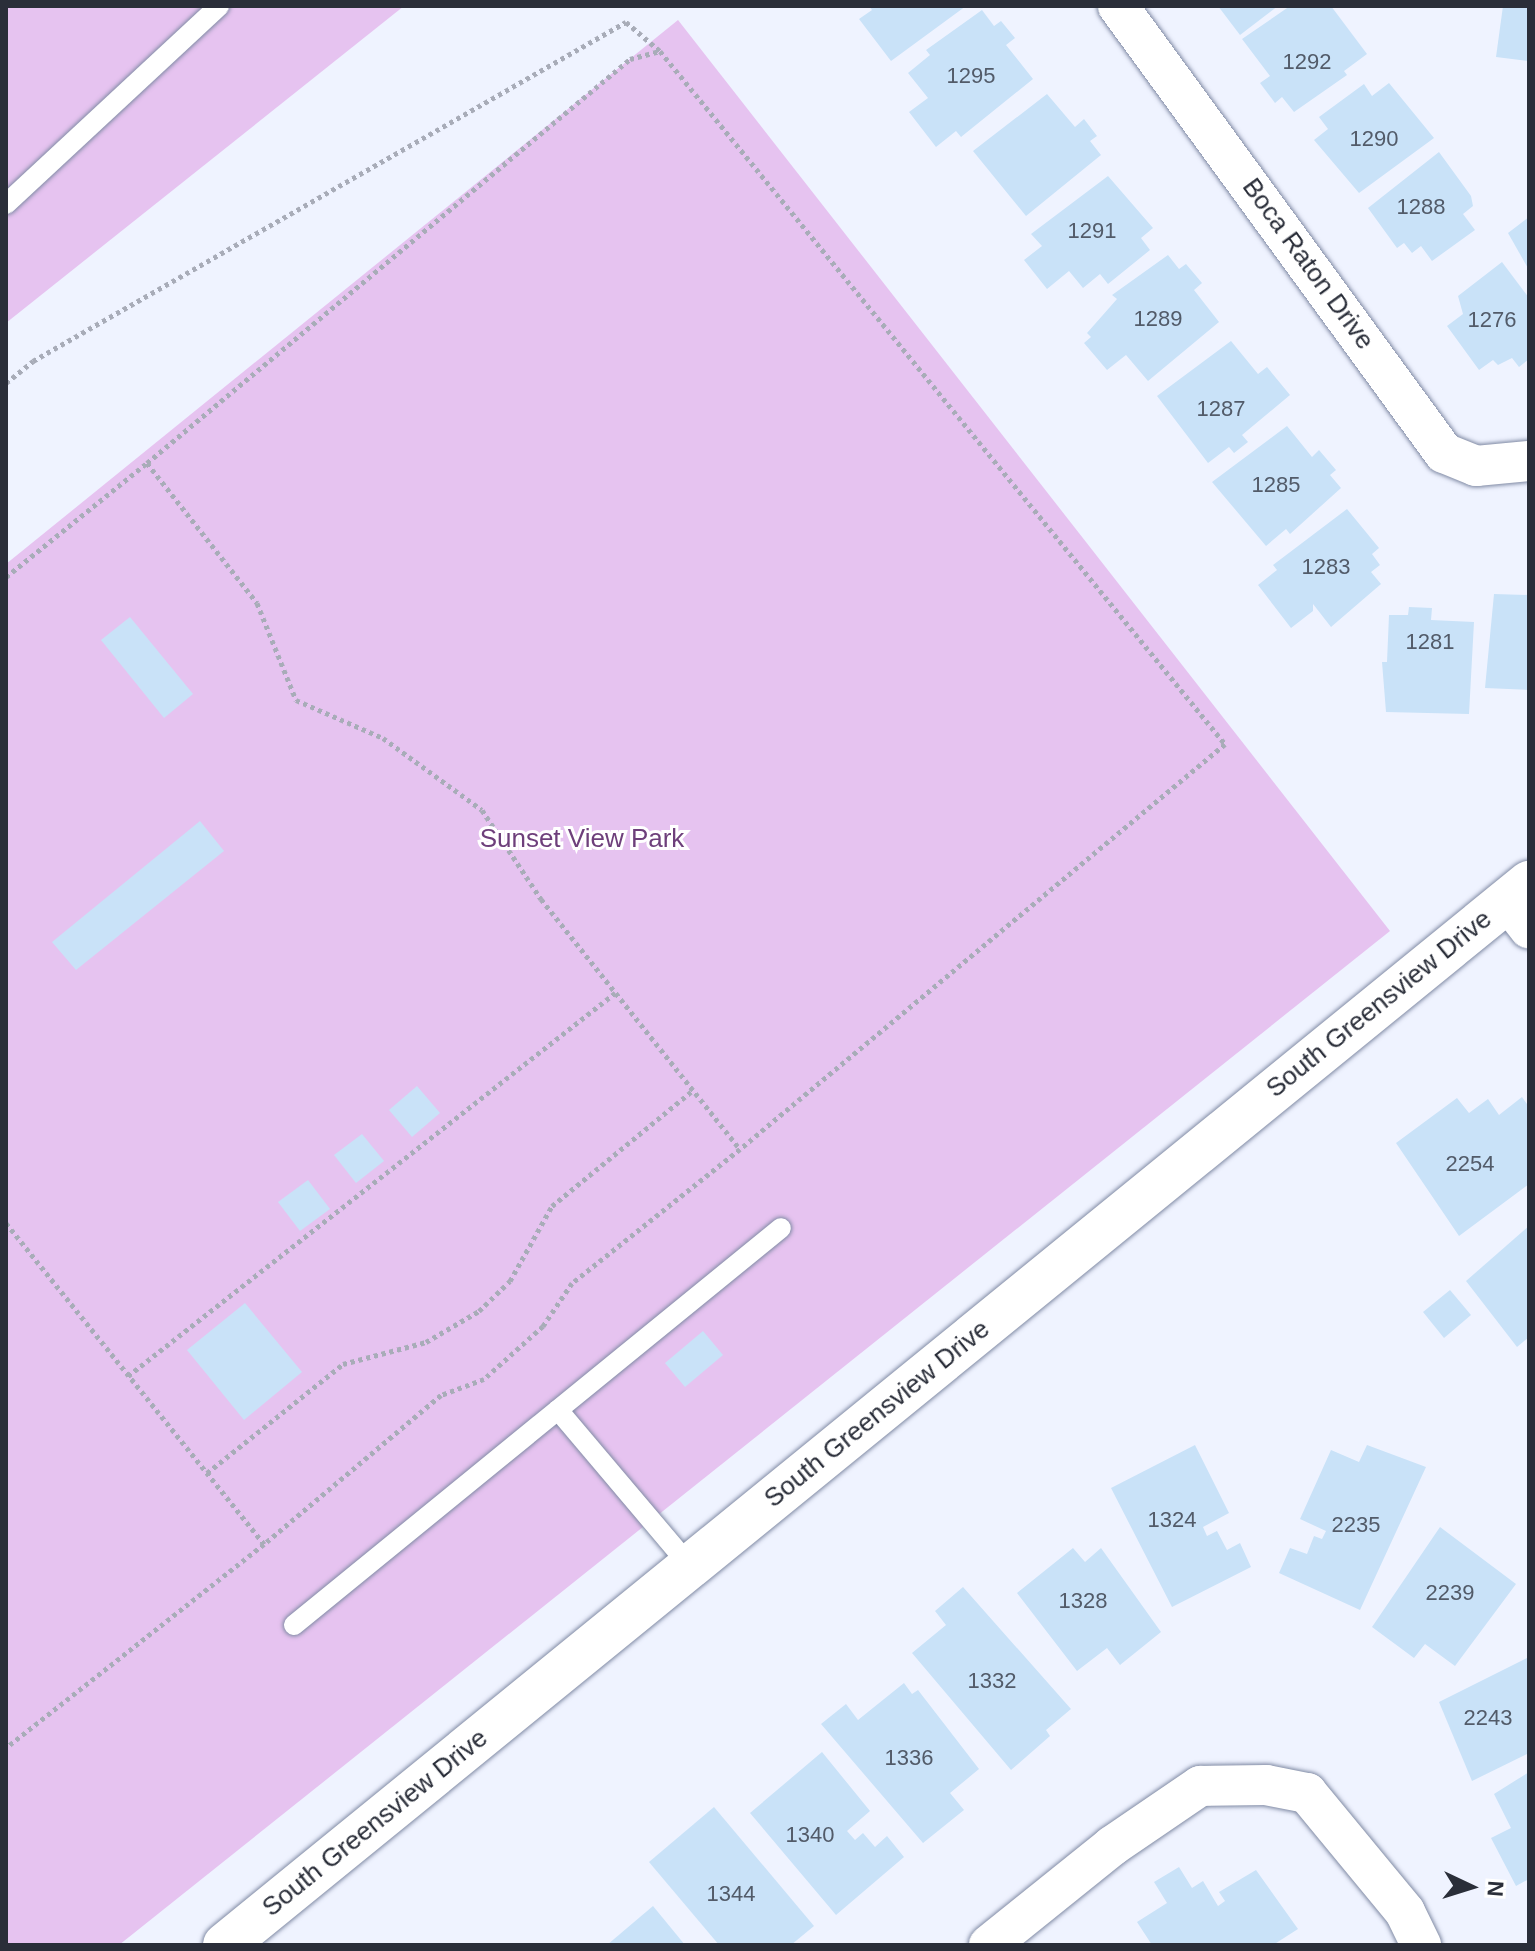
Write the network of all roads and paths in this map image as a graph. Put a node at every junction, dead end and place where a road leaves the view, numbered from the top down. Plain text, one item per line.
1 (219, 6) edge
2 (1118, 6) edge
3 (660, 51) junction
4 (6, 204) edge
5 (6, 383) edge
6 (1529, 461) edge
7 (147, 463) junction
8 (6, 577) edge
9 (1522, 904) edge
10 (615, 993) junction
11 (693, 1090) junction
12 (740, 1149) junction
13 (6, 1223) edge
14 (781, 1228) dead end
15 (128, 1376) junction
16 (558, 1410) junction
17 (207, 1473) junction
18 (264, 1544) junction
19 (690, 1566) junction
20 (294, 1625) dead end
21 (6, 1748) edge
22 (225, 1945) edge
23 (989, 1945) edge
24 (1421, 1945) edge

1 - 4 lane
2 - 6 street, Boca Raton Drive
3 - 5 path
3 - 7 path
3 - 12 path
7 - 8 path
7 - 10 path
9 - 19 street, South Greensview Drive
10 - 11 path
10 - 15 path
11 - 12 path
11 - 17 path
12 - 18 path
13 - 15 path
14 - 16 lane
15 - 17 path
16 - 19 lane
16 - 20 lane
17 - 18 path
18 - 21 path
19 - 22 street, South Greensview Drive
23 - 24 street

